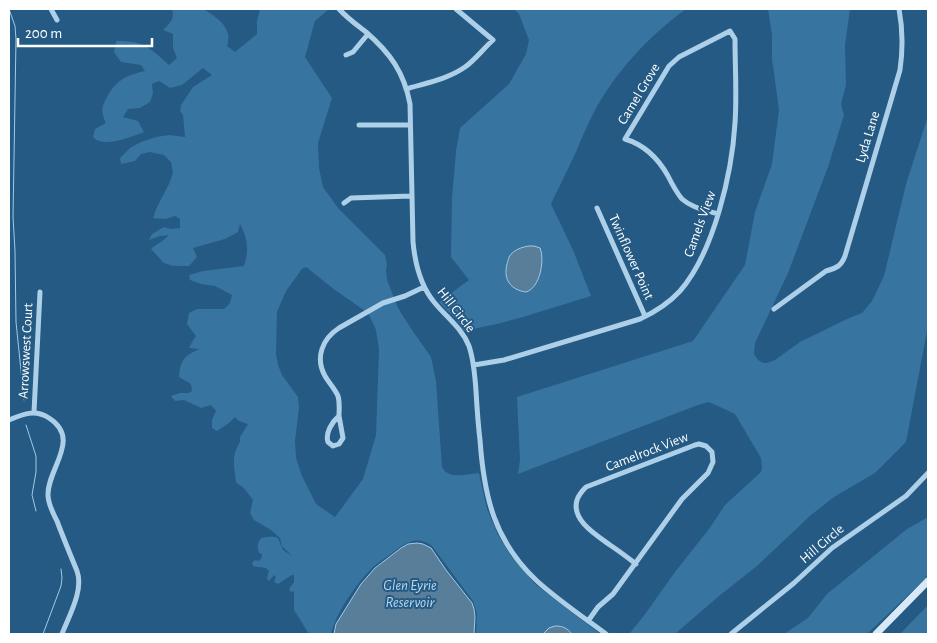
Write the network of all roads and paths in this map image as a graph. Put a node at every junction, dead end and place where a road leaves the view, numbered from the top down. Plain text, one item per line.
1 (52, 9) edge
2 (339, 9) edge
3 (456, 9) edge
4 (899, 9) edge
5 (57, 20) dead end
6 (730, 31) joint
7 (368, 34) junction
8 (346, 55) dead end
9 (406, 89) junction
10 (410, 125) junction
11 (359, 126) dead end
12 (412, 196) junction
13 (344, 202) dead end
14 (597, 208) dead end
15 (718, 214) junction
16 (424, 287) junction
17 (40, 292) dead end
18 (774, 309) dead end
19 (645, 316) junction
20 (474, 365) junction
21 (34, 412) junction
22 (339, 416) junction
23 (9, 420) edge
24 (928, 473) edge
25 (636, 564) junction
26 (928, 581) edge
27 (588, 621) junction
28 (62, 634) edge
29 (606, 634) edge
30 (731, 634) edge
31 (876, 634) edge

1 - 5 street
2 - 7 street, Hill Circle
3 - 9 street
4 - 18 street, Lyda Lane
6 - 15 street, Camels View
6 - 15 street, Camel Grove
7 - 8 street
7 - 9 street, Hill Circle
9 - 10 street, Hill Circle
10 - 11 street
10 - 12 street, Hill Circle
12 - 13 street
12 - 16 street, Hill Circle
14 - 19 street, Twinflower Point
15 - 19 street, Camels View
16 - 20 street, Hill Circle
16 - 22 street
17 - 21 street, Arrowswest Court
19 - 20 street, Camels View
20 - 27 street, Hill Circle
21 - 23 street
21 - 28 street
22 - 22 street
24 - 30 street, Hill Circle
25 - 25 street, Camelrock View
25 - 27 street, Camelrock View
26 - 31 main road
27 - 29 street, Hill Circle

